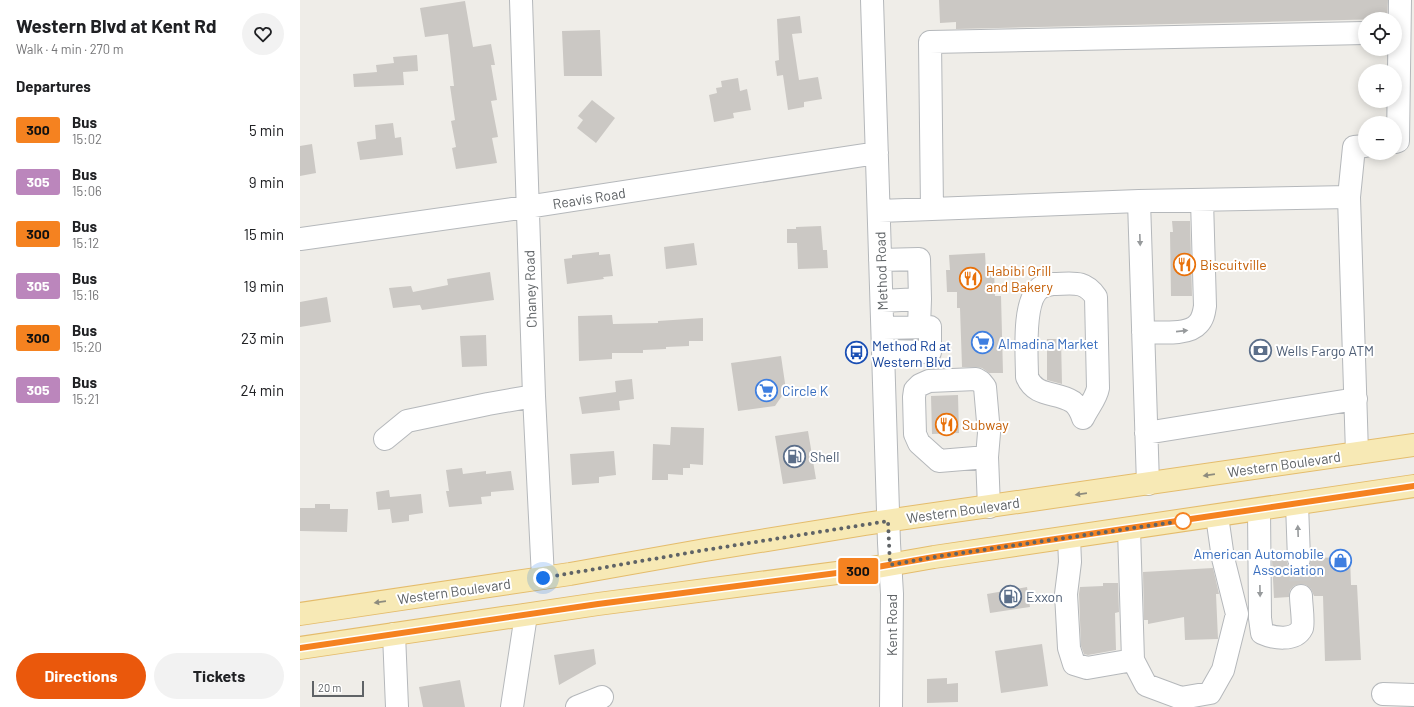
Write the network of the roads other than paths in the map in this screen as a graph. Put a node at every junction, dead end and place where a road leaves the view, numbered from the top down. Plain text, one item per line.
1 (521, 0) edge
2 (872, 0) edge
3 (1400, 0) edge
4 (1399, 12) edge
5 (1358, 33) edge
6 (1397, 56) edge
7 (1398, 116) edge
8 (1358, 147) edge
9 (877, 153) junction
10 (1348, 197) junction
11 (1202, 200) junction
12 (1139, 201) junction
13 (527, 207) junction
14 (932, 209) junction
15 (879, 211) junction
16 (300, 239) edge
17 (880, 260) junction
18 (1081, 284) joint
19 (920, 299) junction
20 (882, 301) junction
21 (919, 327) junction
22 (883, 328) junction
23 (1143, 332) junction
24 (883, 351) junction
25 (534, 396) junction
26 (914, 397) junction
27 (885, 398) junction
28 (1356, 399) junction
29 (1146, 432) junction
30 (915, 434) junction
31 (886, 435) junction
32 (385, 440) dead end
33 (1414, 445) edge
34 (1358, 453) junction
35 (987, 457) junction
36 (1148, 484) junction
37 (1414, 486) edge
38 (1297, 504) junction
39 (989, 507) junction
40 (1259, 510) junction
41 (1217, 516) junction
42 (888, 521) junction
43 (1129, 529) junction
44 (1069, 538) junction
45 (889, 543) joint
46 (1299, 559) tunnel mouth
47 (890, 565) junction
48 (543, 578) junction
49 (1301, 596) tunnel mouth
50 (300, 614) edge
51 (526, 615) junction
52 (394, 634) junction
53 (300, 648) edge
54 (1133, 660) junction
55 (1383, 694) dead end
56 (1414, 695) edge
57 (602, 698) dead end
58 (397, 707) edge
59 (512, 707) edge
60 (577, 707) edge
61 (891, 707) edge

1 - 13 street, Chaney Road
2 - 9 street, Method Road
3 - 4 street
5 - 14 street
6 - 7 street
8 - 10 street
9 - 13 street, Reavis Road
9 - 15 street, Method Road
10 - 11 street
10 - 28 street
11 - 12 street
23 -> 11 street
12 - 14 street
12 -> 23 street
13 - 16 street, Reavis Road
13 - 25 street, Chaney Road
14 - 15 street
15 - 17 street, Method Road
17 - 19 street
17 - 20 street, Method Road
18 - 18 street
19 - 20 street
19 - 21 street
20 - 22 street, Method Road
21 - 22 street
21 - 24 street
22 - 24 street, Method Road
23 - 29 street
24 - 27 street, Method Road
25 - 32 street
25 - 48 street, Chaney Road
26 - 27 street
26 - 30 street
26 - 35 street
27 - 31 street, Method Road
28 - 29 street
28 - 34 street
29 - 36 street
30 - 31 street
30 - 35 street
31 - 42 street, Method Road
33 - 34 main road, Western Boulevard
34 -> 36 main road, Western Boulevard
35 - 39 street
36 -> 39 main road, Western Boulevard
37 - 38 main road
38 - 40 main road
46 -> 38 street
39 - 42 main road, Western Boulevard
40 - 41 main road
40 -> 49 street
41 - 43 main road
41 - 54 street
42 - 45 street, Method Road
42 - 48 main road, Western Boulevard
43 - 44 main road
43 - 54 street
44 - 47 main road
44 - 54 street
45 - 47 street, Kent Road
47 - 51 main road
47 - 61 street, Kent Road
48 -> 50 main road, Western Boulevard
51 - 52 main road
51 - 59 street
52 - 53 main road
52 - 58 street
55 - 56 street
57 - 60 street

